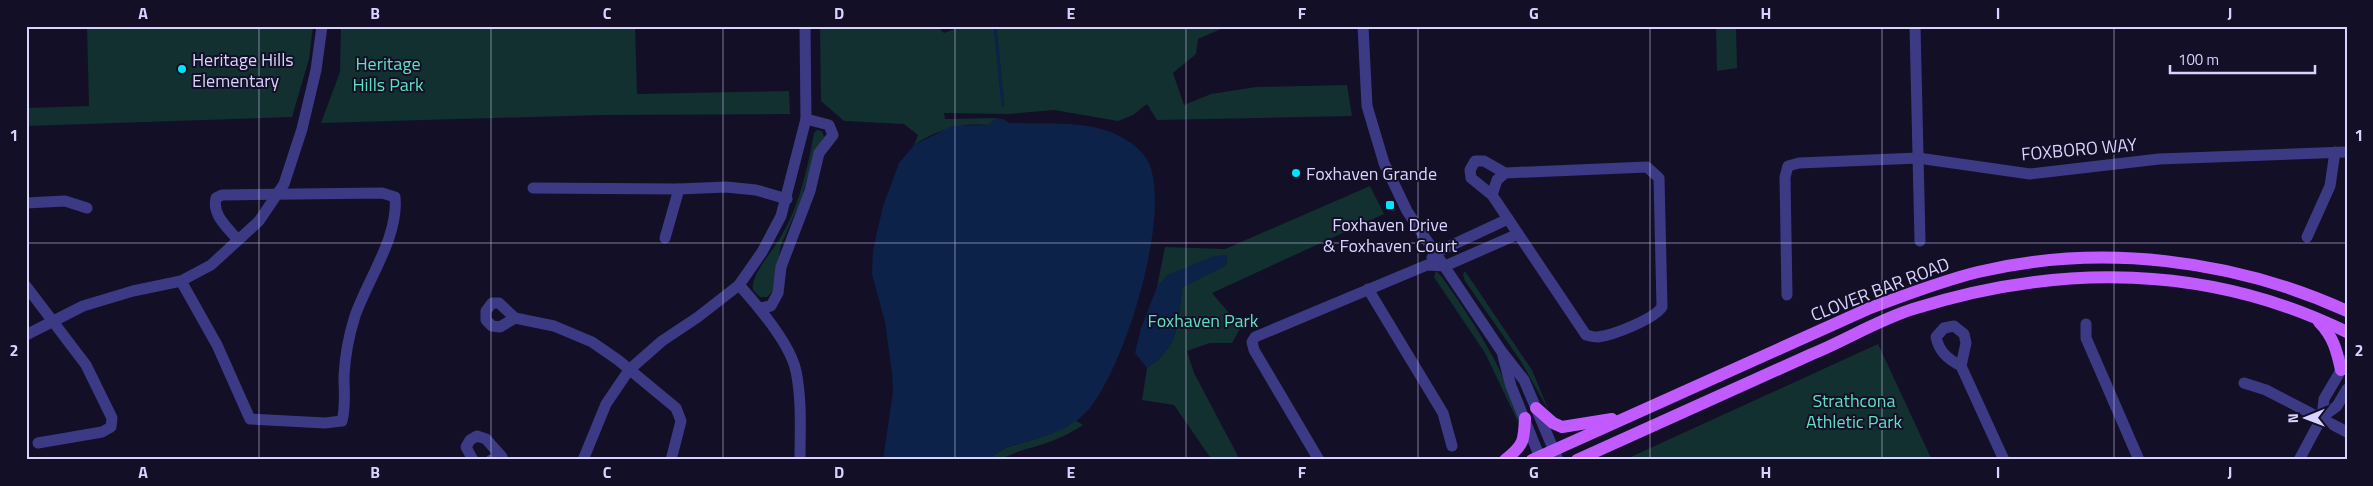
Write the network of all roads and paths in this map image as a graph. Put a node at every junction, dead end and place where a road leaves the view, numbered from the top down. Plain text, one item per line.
1 (322, 26) edge
2 (805, 26) edge
3 (1363, 26) edge
4 (1915, 26) edge
5 (806, 119) junction
6 (2341, 152) edge
7 (1918, 158) junction
8 (1505, 172) junction
9 (533, 188) dead end
10 (680, 189) junction
11 (276, 195) junction
12 (1492, 195) junction
13 (787, 199) junction
14 (26, 203) edge
15 (87, 208) dead end
16 (1508, 220) junction
17 (1518, 234) junction
18 (2307, 237) dead end
19 (665, 238) dead end
20 (238, 240) junction
21 (1920, 241) dead end
22 (1435, 253) junction
23 (1427, 265) junction
24 (1444, 266) junction
25 (181, 280) junction
26 (739, 285) junction
27 (26, 286) edge
28 (1368, 289) junction
29 (1787, 295) dead end
30 (2318, 298) junction
31 (2347, 301) edge
32 (760, 308) junction
33 (2347, 311) edge
34 (2310, 314) junction
35 (515, 318) dead end
36 (52, 320) junction
37 (2086, 324) dead end
38 (2347, 332) edge
39 (26, 335) edge
40 (1502, 352) junction
41 (2344, 365) edge
42 (1961, 366) dead end
43 (629, 370) junction
44 (2244, 383) dead end
45 (2347, 389) edge
46 (1536, 408) junction
47 (1631, 415) junction
48 (2322, 417) junction
49 (1525, 418) junction
50 (2347, 432) edge
51 (38, 443) dead end
52 (1452, 446) dead end
53 (1556, 455) edge
54 (502, 459) edge
55 (1538, 459) edge
56 (473, 460) edge
57 (583, 460) edge
58 (672, 460) edge
59 (800, 460) edge
60 (1319, 460) edge
61 (1505, 460) edge
62 (1577, 460) edge
63 (2004, 460) edge
64 (2139, 460) edge
65 (2299, 460) edge

1 - 11 street
2 - 5 street
3 - 22 street
4 - 7 street
5 - 13 street
5 - 32 street
6 - 7 street, FOXBORO WAY
6 - 18 street
7 - 21 street
7 - 29 street, FOXBORO WAY
8 - 12 street
8 - 12 street
8 - 17 street
9 - 10 street
10 - 13 street
10 - 19 street
11 - 20 street
11 - 20 street
11 - 25 street
12 - 16 street
13 - 26 street
14 - 15 street
16 - 17 street
16 - 22 street
17 - 24 street
20 - 25 street
22 - 23 street
22 - 24 street
23 - 24 street
23 - 28 street
24 - 40 street
25 - 36 street
26 - 32 street
26 - 43 street
27 - 36 street
28 - 52 street
28 - 60 street
30 - 31 main road
30 - 33 main road, CLOVER BAR ROAD
30 - 47 main road, CLOVER BAR ROAD
32 - 59 street
34 - 38 main road, CLOVER BAR ROAD
34 - 41 main road
34 - 62 main road, CLOVER BAR ROAD
35 - 43 street
36 - 39 street
36 - 51 street
37 - 64 street
40 - 46 street
40 - 49 street
41 - 48 street
42 - 63 street
43 - 57 street
43 - 58 street
44 - 48 street
45 - 48 street
46 - 47 main road
46 - 53 street
47 - 53 main road, CLOVER BAR ROAD
48 - 50 street
48 - 65 street
49 - 55 street
49 - 61 main road
53 - 55 main road, CLOVER BAR ROAD
54 - 56 street

